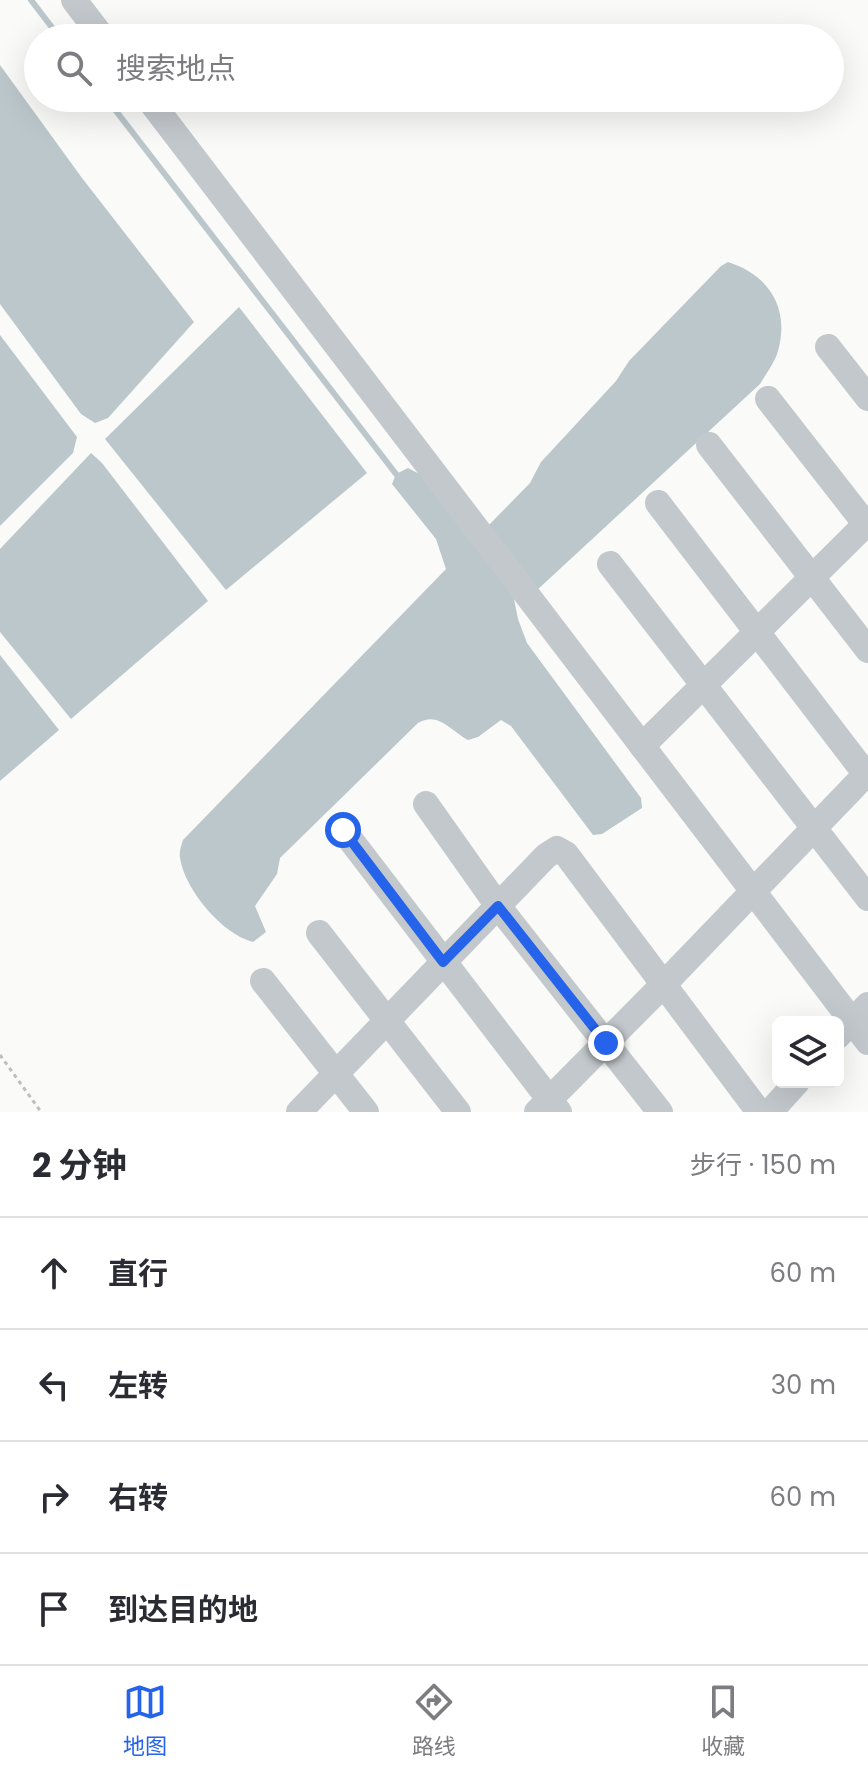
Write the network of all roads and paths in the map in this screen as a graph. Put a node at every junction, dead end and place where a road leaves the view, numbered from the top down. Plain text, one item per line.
1 (74, 0) edge
2 (92, 24) edge
3 (159, 112) edge
4 (828, 347) dead end
5 (868, 398) edge
6 (768, 399) dead end
7 (709, 445) dead end
8 (658, 503) dead end
9 (867, 524) edge
10 (610, 564) dead end
11 (812, 578) junction
12 (757, 633) junction
13 (868, 650) edge
14 (704, 686) junction
15 (642, 746) junction
16 (867, 774) edge
17 (426, 804) dead end
18 (815, 829) junction
19 (343, 830) dead end
20 (754, 892) junction
21 (868, 898) edge
22 (498, 906) junction
23 (319, 933) dead end
24 (443, 962) junction
25 (263, 981) dead end
26 (664, 984) junction
27 (387, 1021) junction
28 (853, 1021) edge
29 (868, 1042) edge
30 (606, 1043) junction
31 (0, 1055) edge
32 (336, 1074) junction
33 (792, 1088) edge
34 (548, 1108) edge
35 (41, 1112) edge
36 (299, 1112) edge
37 (366, 1112) edge
38 (458, 1112) edge
39 (660, 1112) edge
40 (759, 1112) edge
41 (770, 1112) edge

1 - 2 street
3 - 15 street
4 - 5 street
6 - 9 street
7 - 11 street
8 - 12 street
9 - 11 street
10 - 14 street
11 - 12 street
11 - 13 street
12 - 14 street
12 - 16 street
14 - 15 street
14 - 18 street
15 - 20 street
16 - 18 street
17 - 22 street
18 - 20 street
18 - 21 street
19 - 24 street
20 - 26 street
20 - 28 street
22 - 24 street
22 - 26 street
22 - 30 street
23 - 27 street
24 - 27 street
24 - 34 street
25 - 32 street
26 - 30 street
26 - 40 street
27 - 32 street
27 - 38 street
28 - 29 street
30 - 34 street
30 - 39 street
31 - 35 path
32 - 36 street
32 - 37 street
33 - 41 street

